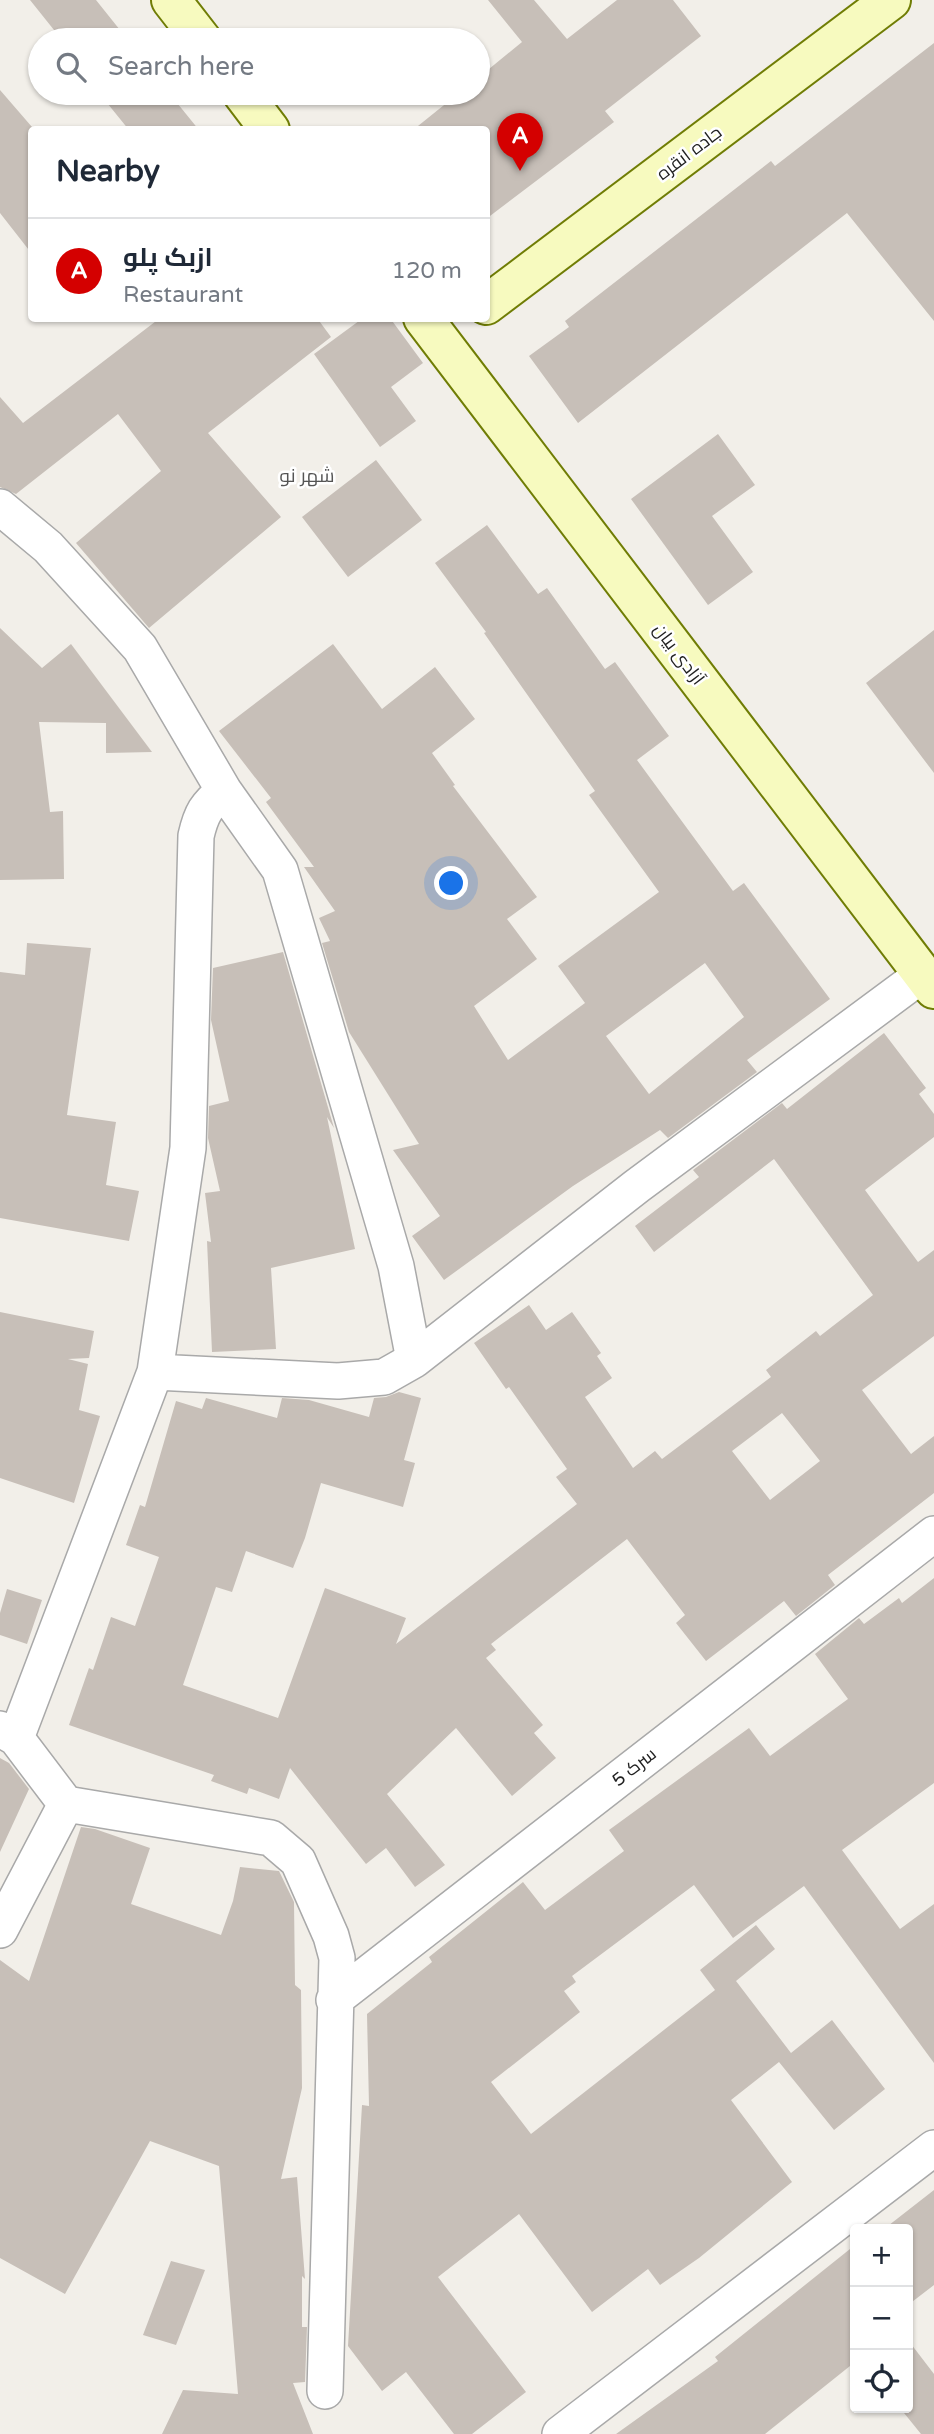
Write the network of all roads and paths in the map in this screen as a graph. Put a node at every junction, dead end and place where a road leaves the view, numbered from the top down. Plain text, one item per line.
1 (171, 0) edge
2 (891, 0) edge
3 (193, 28) edge
4 (251, 105) edge
5 (267, 126) edge
6 (490, 302) edge
7 (444, 326) edge
8 (0, 507) edge
9 (224, 792) junction
10 (928, 982) edge
11 (414, 1360) junction
12 (155, 1372) junction
13 (934, 1534) edge
14 (8, 1733) edge
15 (66, 1804) junction
16 (0, 1930) edge
17 (334, 2000) junction
18 (934, 2148) edge
19 (325, 2391) dead end
20 (560, 2434) edge

1 - 3 main road
2 - 6 main road, جاده انقره
4 - 5 main road
7 - 10 main road, آزادی بیان
8 - 9 street
9 - 11 street
9 - 12 street
10 - 11 street
11 - 12 street
12 - 14 street
13 - 17 street, سرک 5
14 - 15 street
15 - 16 street
15 - 17 street
17 - 19 street
18 - 20 street

